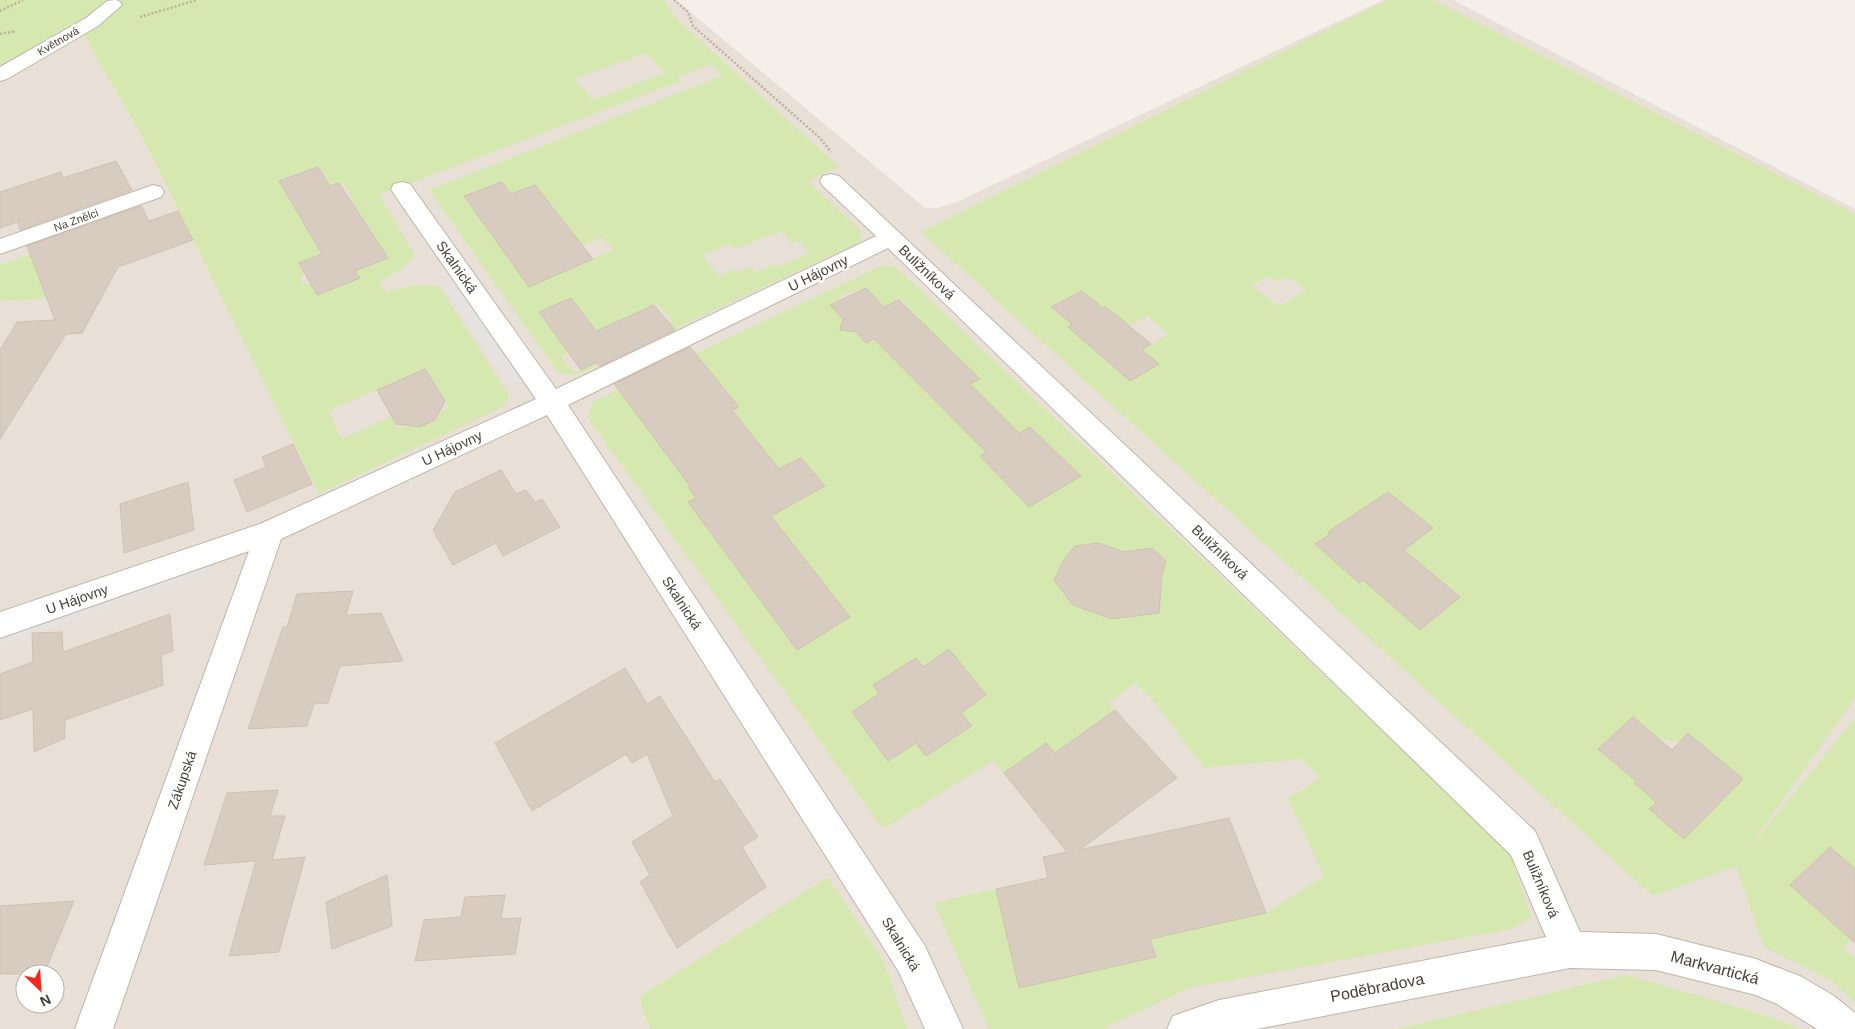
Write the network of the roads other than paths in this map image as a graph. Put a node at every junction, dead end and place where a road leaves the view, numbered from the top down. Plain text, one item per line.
1 (113, 5) dead end
2 (0, 75) edge
3 (831, 181) road end
4 (402, 189) dead end
5 (153, 192) dead end
6 (891, 238) junction
7 (0, 248) edge
8 (552, 402) junction
9 (270, 532) junction
10 (0, 626) edge
11 (1570, 950) junction
12 (94, 1029) edge
13 (944, 1029) edge
14 (1186, 1029) edge
15 (1846, 1029) edge

1 - 2 street, Květnová
3 - 6 street, Buližníková
4 - 8 street, Skalnická
5 - 7 street, Na Znělci
6 - 8 street, U Hájovny
6 - 11 street, Buližníková
8 - 9 street, U Hájovny
8 - 13 street, Skalnická
9 - 10 street, U Hájovny
9 - 12 street, Zákupská
11 - 14 street, Poděbradova
11 - 15 street, Markvartická

